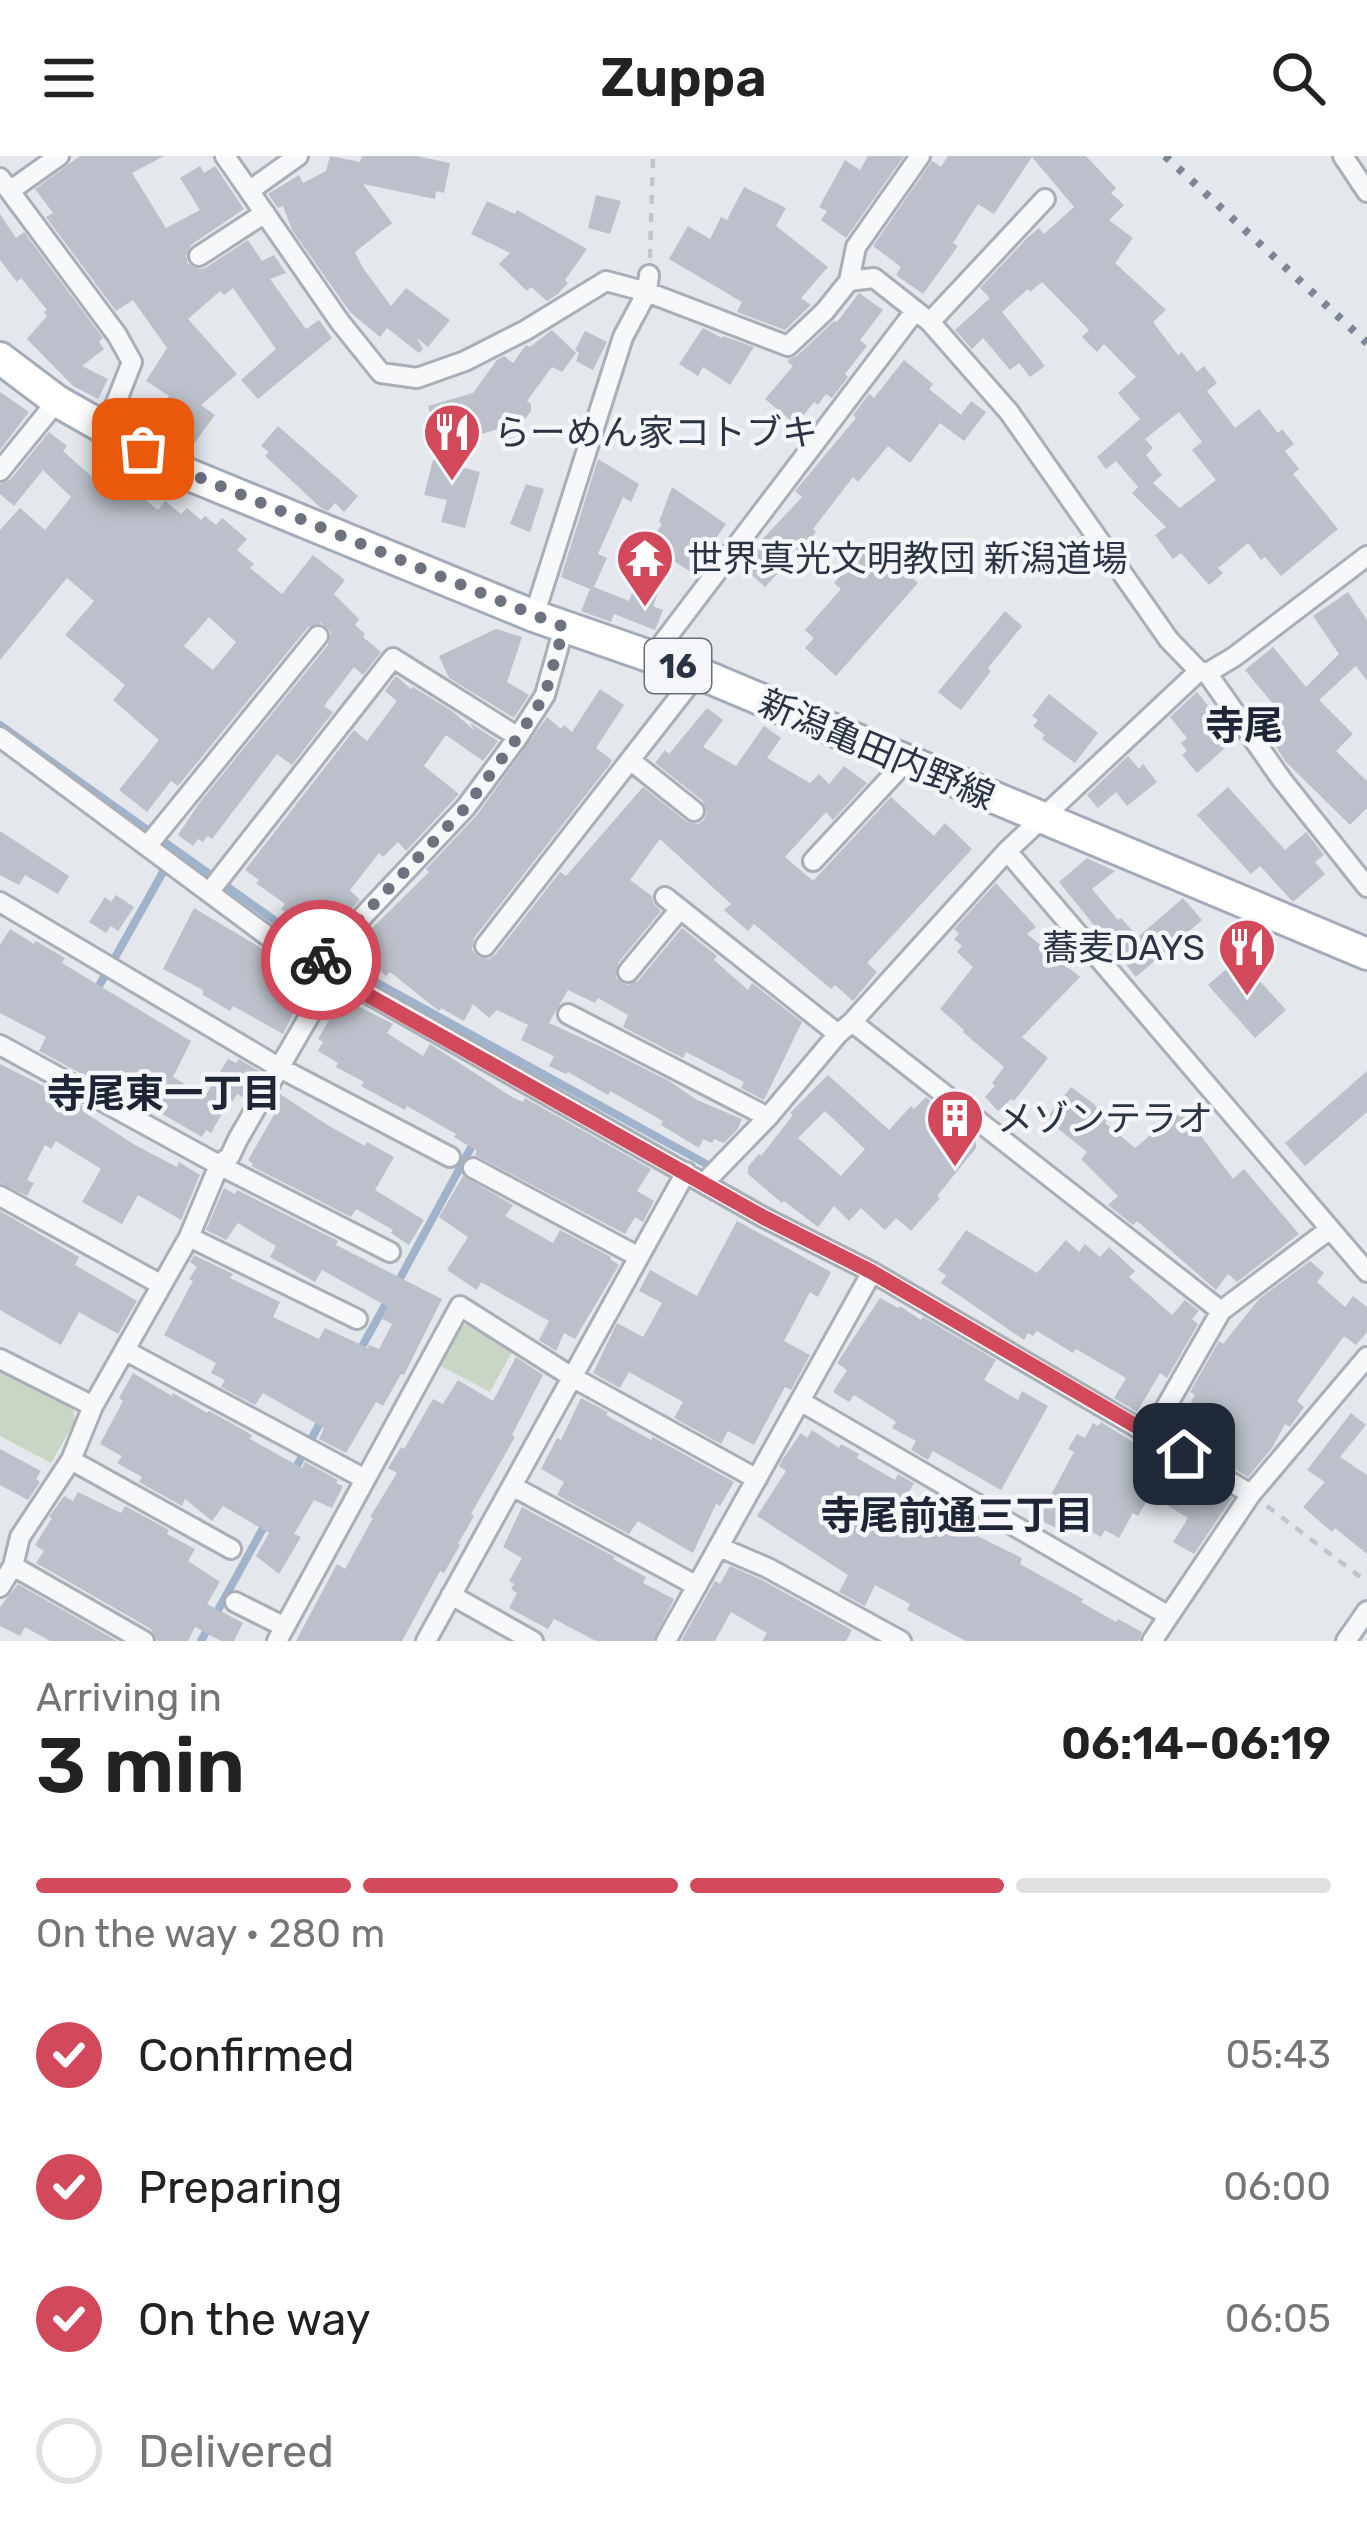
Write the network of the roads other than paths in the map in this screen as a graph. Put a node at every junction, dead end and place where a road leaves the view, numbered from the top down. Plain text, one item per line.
1 (58, 156) edge
2 (224, 156) edge
3 (298, 156) edge
4 (920, 156) edge
5 (1343, 156) edge
6 (5, 184) edge
7 (248, 190) junction
8 (1367, 192) edge
9 (1045, 199) dead end
10 (265, 213) junction
11 (199, 256) dead end
12 (849, 281) junction
13 (648, 283) junction
14 (923, 316) junction
15 (0, 358) edge
16 (57, 400) junction
17 (106, 428) junction
18 (0, 471) edge
19 (1367, 556) edge
20 (534, 616) junction
21 (564, 627) junction
22 (318, 636) dead end
23 (652, 657) junction
24 (1203, 672) junction
25 (698, 673) junction
26 (518, 737) junction
27 (3, 746) edge
28 (630, 760) junction
29 (906, 761) junction
30 (694, 812) dead end
31 (1040, 818) junction
32 (148, 845) junction
33 (1006, 850) junction
34 (813, 861) dead end
35 (1367, 887) edge
36 (210, 891) junction
37 (0, 902) edge
38 (485, 946) dead end
39 (1367, 954) edge
40 (324, 970) junction
41 (628, 973) dead end
42 (568, 1014) dead end
43 (845, 1028) junction
44 (0, 1045) edge
45 (280, 1068) junction
46 (768, 1118) junction
47 (450, 1157) dead end
48 (220, 1166) junction
49 (473, 1168) dead end
50 (695, 1178) junction
51 (0, 1196) edge
52 (1330, 1229) junction
53 (189, 1237) junction
54 (390, 1252) dead end
55 (639, 1258) junction
56 (872, 1272) junction
57 (1367, 1272) edge
58 (160, 1285) junction
59 (1221, 1311) junction
60 (357, 1319) dead end
61 (126, 1351) junction
62 (1367, 1357) edge
63 (0, 1358) edge
64 (572, 1377) junction
65 (800, 1401) junction
66 (93, 1406) junction
67 (1150, 1435) junction
68 (71, 1460) junction
69 (365, 1478) junction
70 (757, 1479) junction
71 (512, 1486) junction
72 (1251, 1494) junction
73 (0, 1526) edge
74 (20, 1537) junction
75 (719, 1546) junction
76 (230, 1550) dead end
77 (13, 1566) junction
78 (697, 1586) junction
79 (0, 1587) edge
80 (451, 1595) junction
81 (236, 1601) dead end
82 (1367, 1611) edge
83 (1169, 1616) junction
84 (281, 1634) edge
85 (144, 1641) edge
86 (426, 1641) edge
87 (533, 1641) edge
88 (666, 1641) edge
89 (901, 1641) edge
90 (1152, 1641) edge
91 (1346, 1641) edge

1 - 6 street
2 - 7 street
3 - 7 street
4 - 12 street
5 - 8 street
6 - 17 street
7 - 10 street
9 - 14 street
10 - 11 street
10 - 13 street
12 - 13 street
12 - 14 street
13 - 20 street
14 - 23 street
14 - 24 street
15 - 16 main road, 新潟亀田内野線 / 16
16 - 17 main road, 新潟亀田内野線 / 16
16 - 18 street
17 - 20 main road, 新潟亀田内野線 / 16
19 - 24 street
20 - 21 main road, 新潟亀田内野線 / 16
21 - 23 main road, 新潟亀田内野線 / 16
21 - 26 street
22 - 32 street
23 - 25 main road, 新潟亀田内野線 / 16
24 - 31 street
24 - 35 street
25 - 28 street
25 - 29 main road, 新潟亀田内野線 / 16
26 - 36 street
26 - 40 street
27 - 32 street
28 - 30 street
28 - 38 street
29 - 31 main road, 新潟亀田内野線 / 16
29 - 34 street
31 - 33 street
31 - 39 main road, 新潟亀田内野線 / 16
32 - 36 street
33 - 43 street
33 - 52 street
36 - 40 street
37 - 45 street
40 - 45 street
40 - 50 street
41 - 43 street
42 - 46 street
43 - 46 street
43 - 59 street
44 - 48 street
45 - 47 street
45 - 48 street
46 - 50 street
48 - 53 street
48 - 54 street
49 - 55 street
50 - 55 street
50 - 56 street
51 - 58 street
52 - 57 street
52 - 59 street
53 - 58 street
53 - 60 street
55 - 64 street
56 - 65 street
56 - 67 street
58 - 61 street
59 - 67 street
61 - 66 street
61 - 69 street
62 - 72 street
63 - 66 street
64 - 69 street
64 - 70 street
64 - 71 street
65 - 70 street
65 - 83 street
66 - 68 street
67 - 72 street
68 - 74 street
68 - 76 street
69 - 84 street
70 - 75 street
71 - 78 street
71 - 80 street
72 - 83 street
73 - 74 street
74 - 77 street
75 - 78 street
75 - 89 street
77 - 79 street
77 - 85 street
78 - 88 street
80 - 86 street
80 - 87 street
81 - 84 street
82 - 91 street
83 - 90 street

